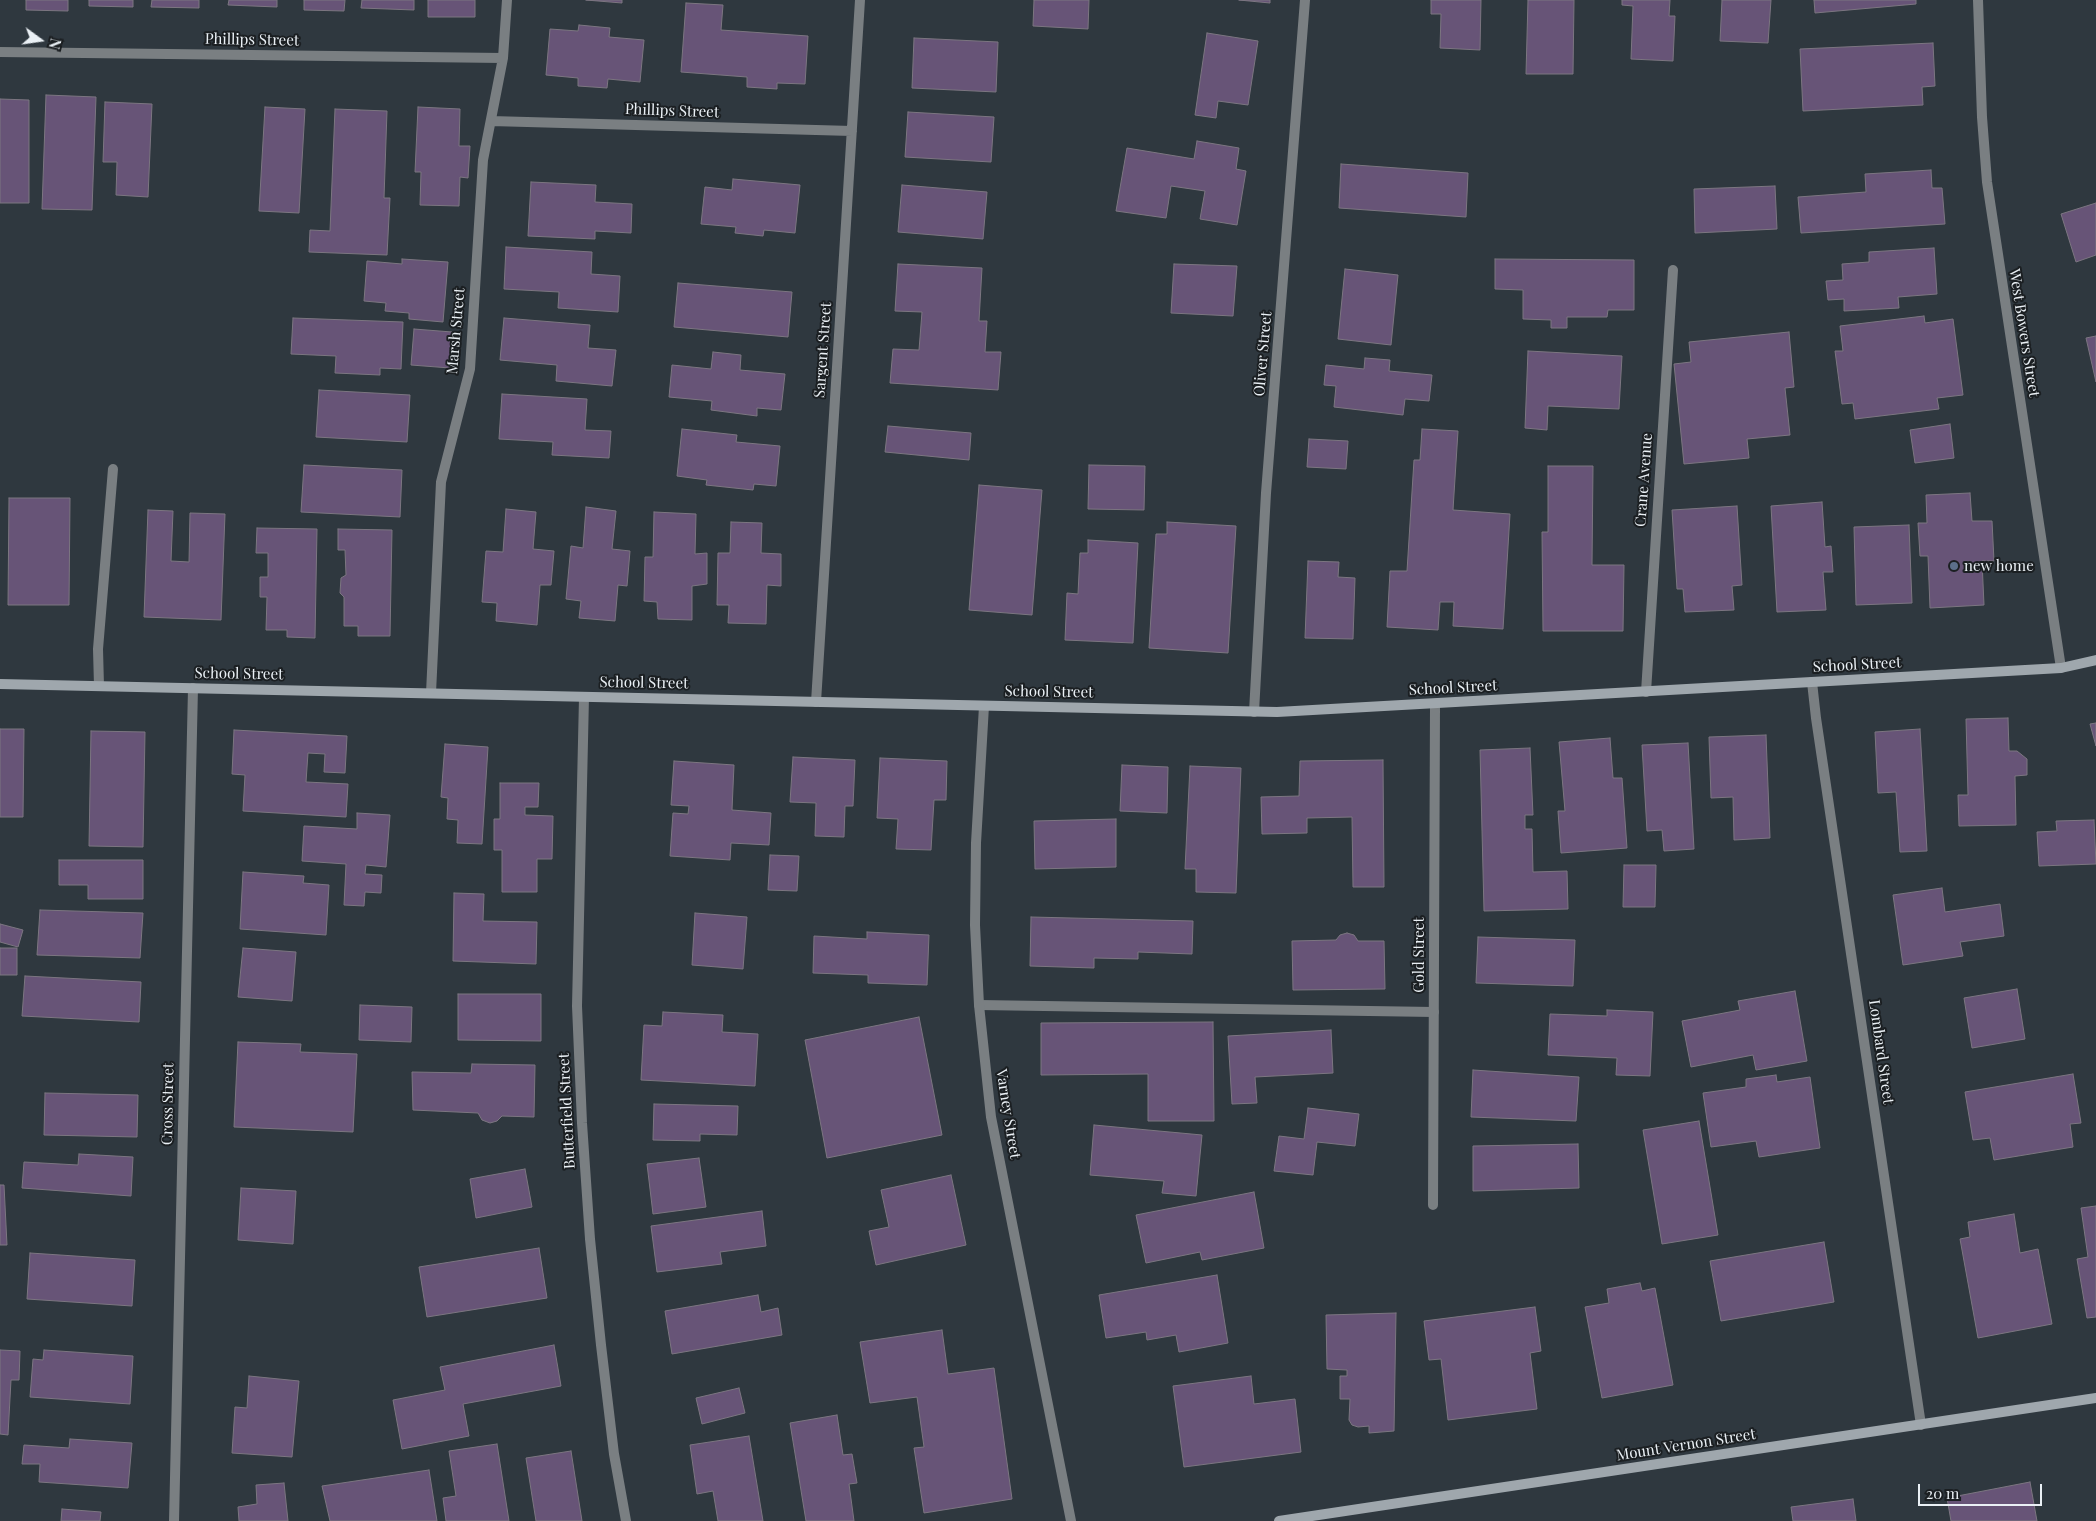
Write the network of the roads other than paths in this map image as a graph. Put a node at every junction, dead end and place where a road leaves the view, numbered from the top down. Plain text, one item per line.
1 (507, 0) edge
2 (860, 0) edge
3 (1305, 0) edge
4 (1978, 0) edge
5 (0, 52) edge
6 (504, 58) junction
7 (491, 122) junction
8 (852, 131) junction
9 (1673, 270) dead end
10 (114, 469) dead end
11 (2096, 660) edge
12 (2061, 668) junction
13 (1812, 682) junction
14 (0, 684) edge
15 (99, 686) junction
16 (193, 688) junction
17 (1646, 692) junction
18 (431, 694) junction
19 (584, 696) junction
20 (816, 702) junction
21 (1435, 704) junction
22 (984, 706) junction
23 (1254, 712) junction
24 (979, 1005) junction
25 (1434, 1012) junction
26 (1433, 1205) dead end
27 (2096, 1398) edge
28 (1921, 1425) junction
29 (174, 1521) edge
30 (626, 1521) edge
31 (1071, 1521) edge
32 (1279, 1521) edge

1 - 6 street, Marsh Street
2 - 8 street, Sargent Street
3 - 23 street, Oliver Street
4 - 12 street, West Bowers Street
5 - 6 street, Phillips Street
6 - 7 street, Marsh Street
7 - 8 street, Phillips Street
7 - 18 street, Marsh Street
8 - 20 street, Sargent Street
9 - 17 street, Crane Avenue
10 - 15 street
11 - 12 main road, School Street
12 - 13 main road, School Street
13 - 17 main road, School Street
13 - 28 street, Lombard Street
14 - 15 main road, School Street
15 - 16 main road, School Street
16 - 18 main road, School Street
16 - 29 street, Cross Street
17 - 21 main road, School Street
18 - 19 main road, School Street
19 - 20 main road, School Street
19 - 30 street, Butterfield Street
20 - 22 main road, School Street
21 - 23 main road, School Street
21 - 25 street, Gold Street
22 - 23 main road, School Street
22 - 24 street, Varney Street
24 - 25 street
24 - 31 street, Varney Street
25 - 26 street, Gold Street
27 - 28 main road, Mount Vernon Street
28 - 32 main road, Mount Vernon Street

